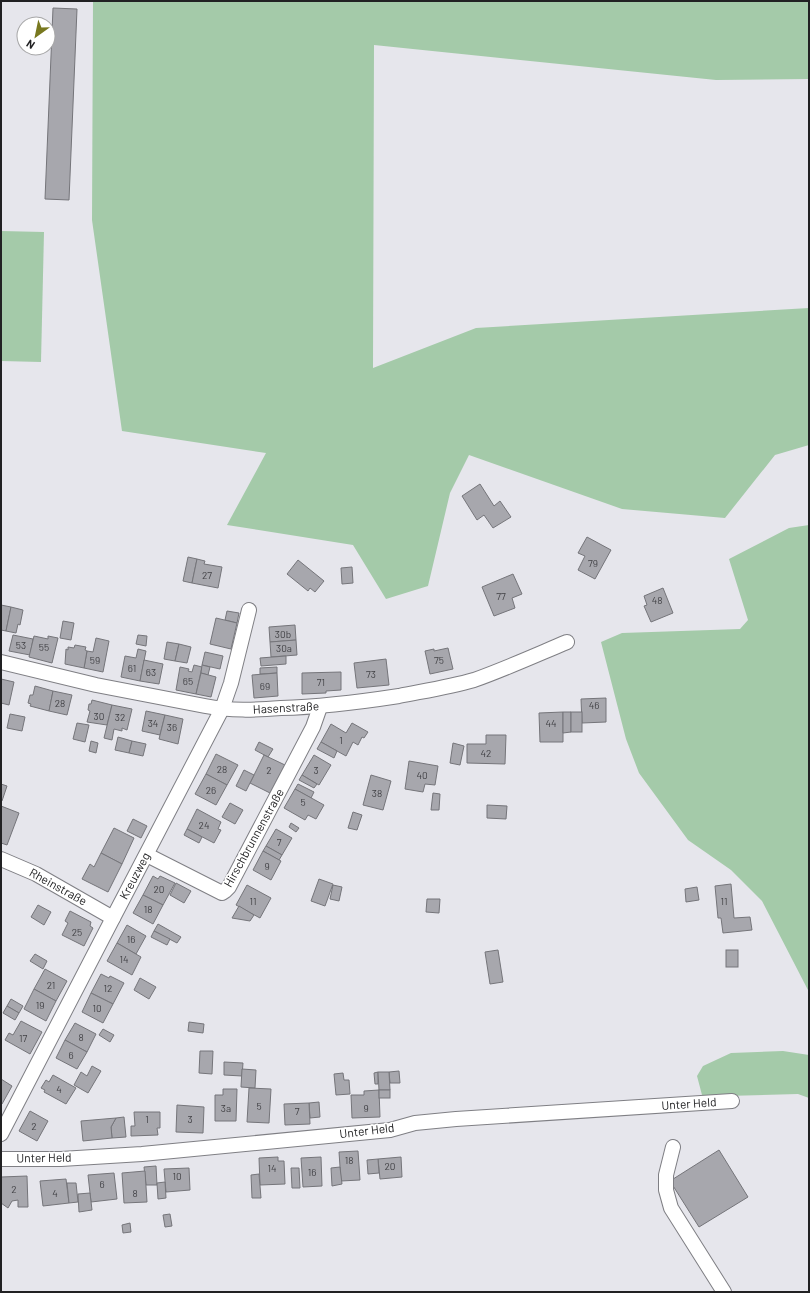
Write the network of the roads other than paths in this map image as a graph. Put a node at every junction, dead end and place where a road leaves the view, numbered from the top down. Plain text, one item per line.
1 (248, 610) dead end
2 (567, 642) dead end
3 (1, 662) edge
4 (320, 706) junction
5 (222, 709) junction
6 (147, 855) junction
7 (1, 859) edge
8 (112, 918) junction
9 (732, 1101) dead end
10 (1, 1134) edge
11 (673, 1147) dead end
12 (1, 1159) edge
13 (724, 1292) edge

1 - 5 street, Kreuzweg
2 - 4 street, Hasenstraße
3 - 5 street, Hasenstraße
4 - 5 street, Hasenstraße
4 - 6 street, Hirschbrunnenstraße
5 - 6 street, Kreuzweg
6 - 8 street, Kreuzweg
7 - 8 street, Rheinstraße
8 - 10 street, Kreuzweg
9 - 12 street, Unter Held
11 - 13 street

